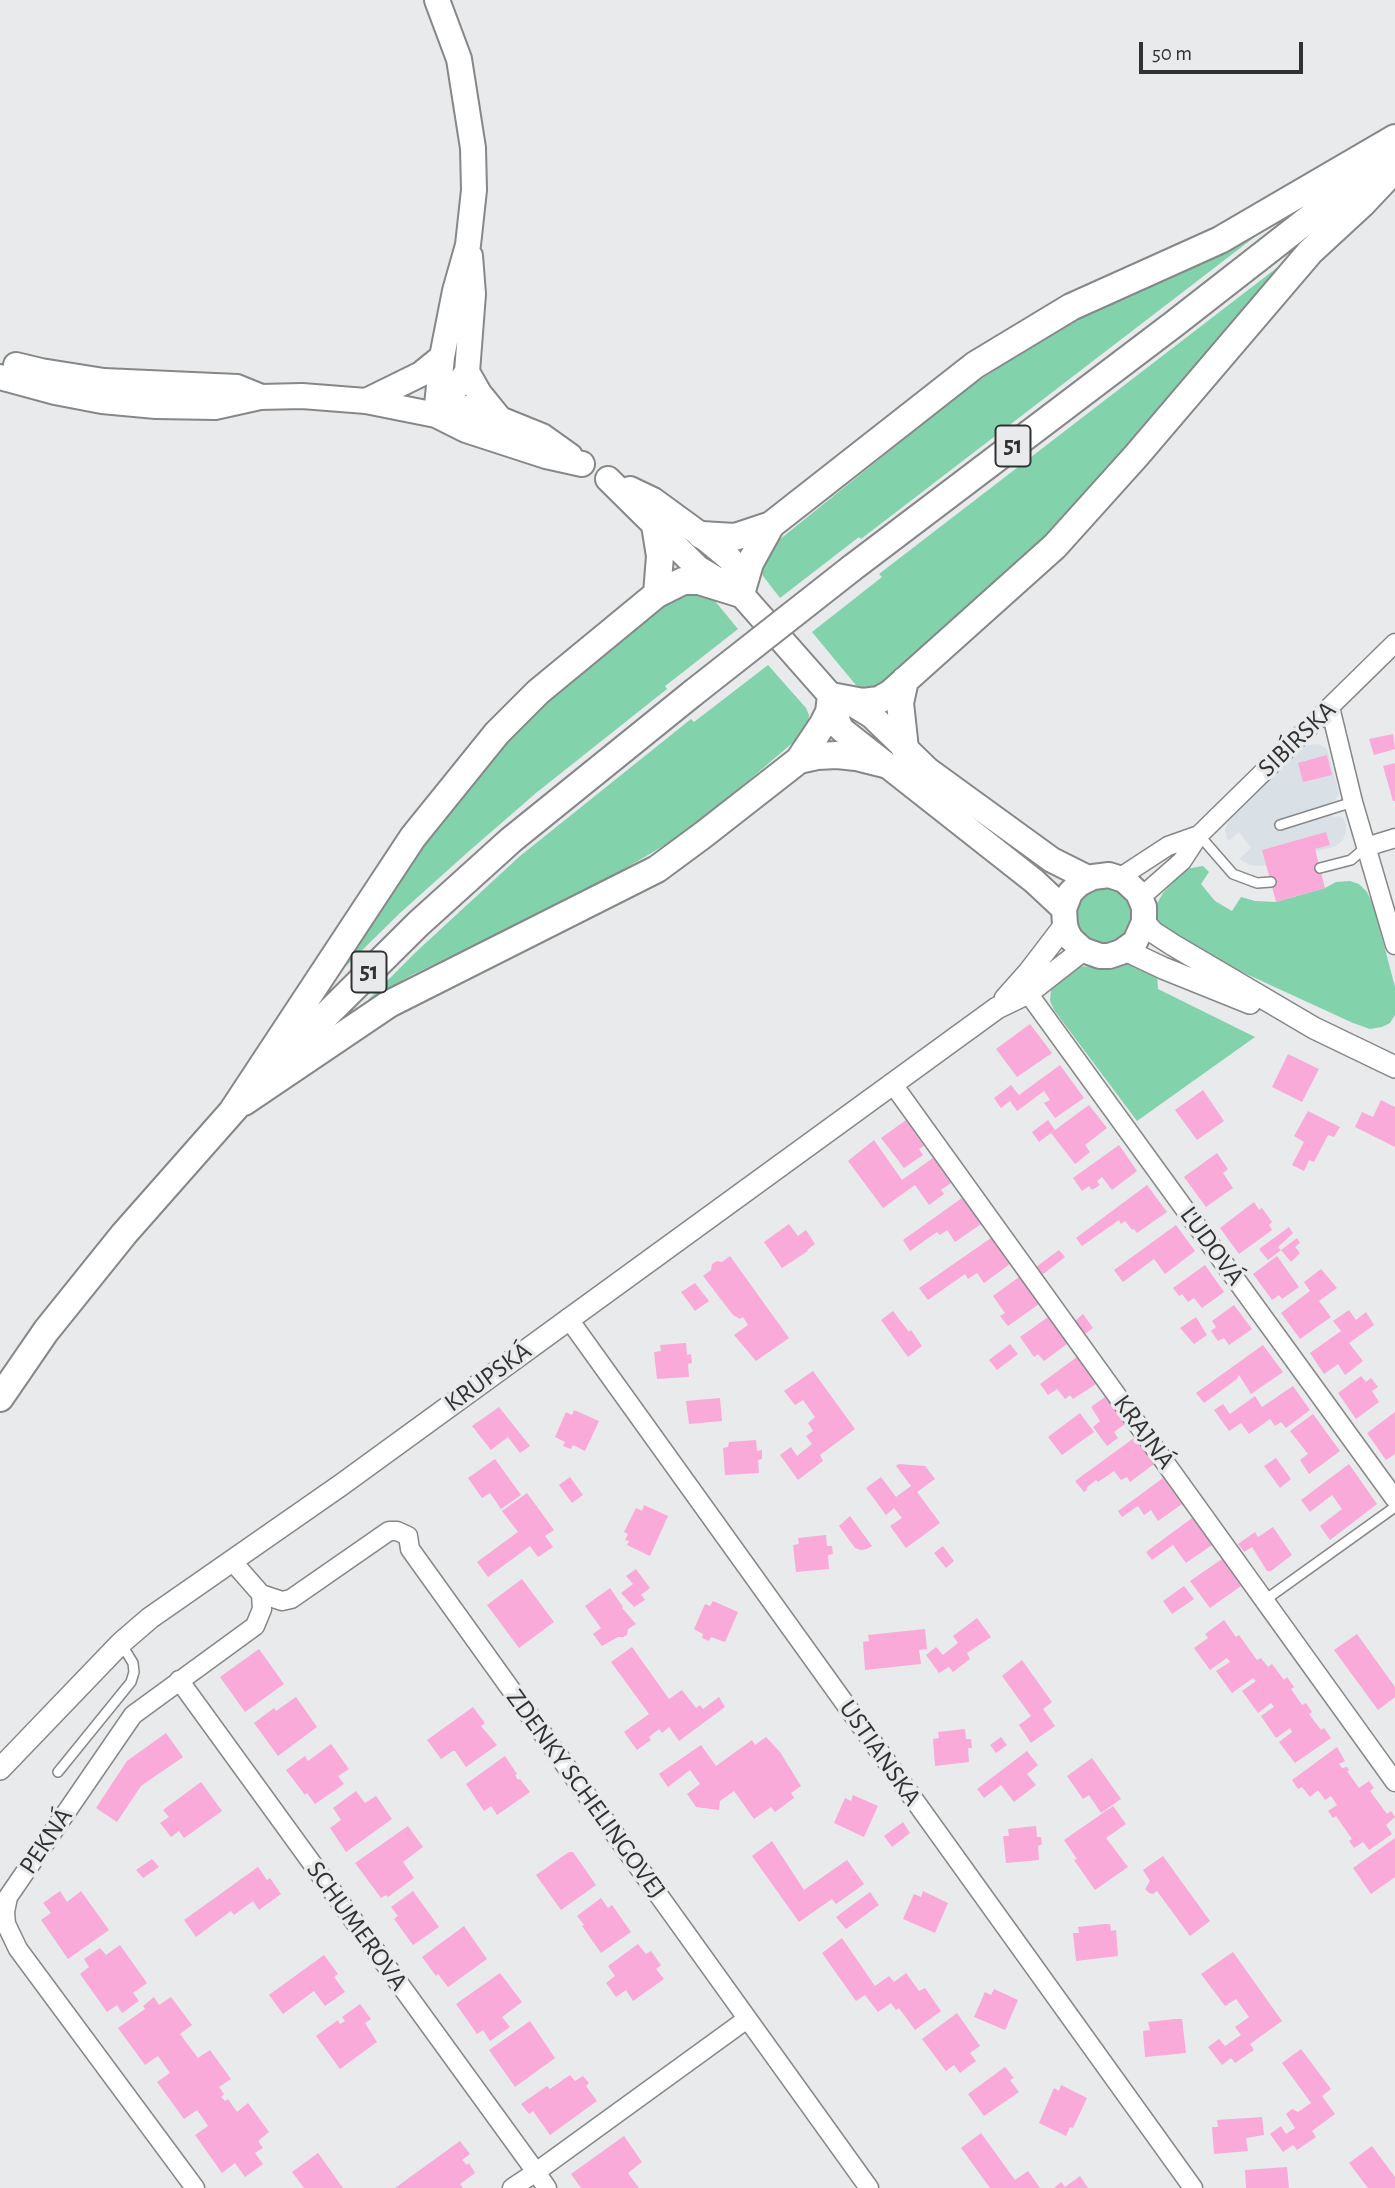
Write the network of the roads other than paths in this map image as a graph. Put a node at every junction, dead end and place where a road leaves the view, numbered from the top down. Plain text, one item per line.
1 (437, 0) edge
2 (1395, 138) edge
3 (1395, 152) edge
4 (1395, 169) edge
5 (468, 245) junction
6 (442, 357) junction
7 (0, 361) edge
8 (467, 372) junction
9 (0, 377) edge
10 (260, 397) junction
11 (366, 401) junction
12 (436, 415) junction
13 (500, 419) junction
14 (582, 464) junction
15 (608, 479) junction
16 (655, 525) junction
17 (771, 525) junction
18 (701, 535) junction
19 (657, 593) junction
20 (741, 593) junction
21 (1395, 643) edge
22 (905, 680) junction
23 (831, 696) junction
24 (1330, 707) junction
25 (895, 756) junction
26 (799, 760) junction
27 (1353, 802) junction
28 (1280, 825) dead end
29 (1199, 835) junction
30 (1395, 838) edge
31 (1366, 847) junction
32 (1320, 868) dead end
33 (1088, 878) junction
34 (1119, 878) junction
35 (1271, 882) dead end
36 (1140, 898) junction
37 (1064, 917) junction
38 (1144, 922) junction
39 (1395, 945) edge
40 (1083, 950) junction
41 (1125, 950) junction
42 (1028, 993) junction
43 (997, 1008) junction
44 (1314, 1028) junction
45 (1395, 1067) edge
46 (892, 1083) junction
47 (233, 1110) junction
48 (568, 1318) junction
49 (0, 1398) edge
50 (1395, 1499) edge
51 (1395, 1507) edge
52 (232, 1561) junction
53 (261, 1594) junction
54 (1265, 1600) junction
55 (121, 1643) junction
56 (179, 1680) junction
57 (0, 1769) edge
58 (58, 1772) dead end
59 (1395, 1782) edge
60 (747, 2019) junction
61 (536, 2172) junction
62 (195, 2188) edge
63 (512, 2188) edge
64 (547, 2188) edge
65 (869, 2188) edge
66 (1193, 2188) edge

1 - 5 main road
2 - 17 main road
3 - 47 main road, 51, bridge
4 - 22 main road
5 - 6 main road
5 - 8 main road
6 - 11 main road
6 - 12 main road
7 - 10 main road
8 - 12 main road
8 - 13 main road
9 - 10 main road
10 - 11 main road
11 - 12 main road
12 - 13 main road
12 - 14 main road
13 - 14 main road
14 - 15 main road
15 - 16 main road
15 - 18 main road
16 - 19 main road
16 - 20 main road
17 - 18 main road
17 - 20 main road
18 - 20 main road
19 - 20 main road
19 - 47 main road
20 - 23 main road
21 - 24 street, SIBÍRSKA
22 - 23 main road
22 - 25 main road
23 - 25 main road
23 - 26 main road
24 - 27 street
24 - 29 street, SIBÍRSKA
25 - 26 main road
25 - 33 main road
25 - 37 main road
26 - 47 main road
27 - 28 lane
27 - 31 street
29 - 34 street, SIBÍRSKA
29 - 35 lane
29 - 36 street, SIBÍRSKA
30 - 31 street
31 - 32 lane
31 - 39 street
33 - 34 main road
33 - 37 main road
34 - 36 main road
36 - 38 main road
37 - 40 main road
37 - 43 street, KRUPSKÁ
38 - 41 main road
38 - 44 street
40 - 41 main road
40 - 42 street, KRUPSKÁ
41 - 44 street
42 - 43 street, KRUPSKÁ
42 - 50 street, ĽUDOVÁ
43 - 46 street, KRUPSKÁ
44 - 45 street
46 - 48 street, KRUPSKÁ
46 - 54 street, KRAJNÁ
47 - 49 main road, 51
48 - 52 street, KRUPSKÁ
48 - 66 street, USTIANSKA
51 - 54 lane
52 - 53 street
52 - 55 street, KRUPSKÁ
53 - 56 street, PEKNÁ
53 - 60 street, ZDENKY SCHELINGOVEJ
54 - 59 street, KRAJNÁ
55 - 57 street, KRUPSKÁ
55 - 58 lane
56 - 61 street, SCHUMEROVA
56 - 62 street, PEKNÁ
60 - 61 street
60 - 65 street, ZDENKY SCHELINGOVEJ
61 - 63 street
61 - 64 street, SCHUMEROVA

